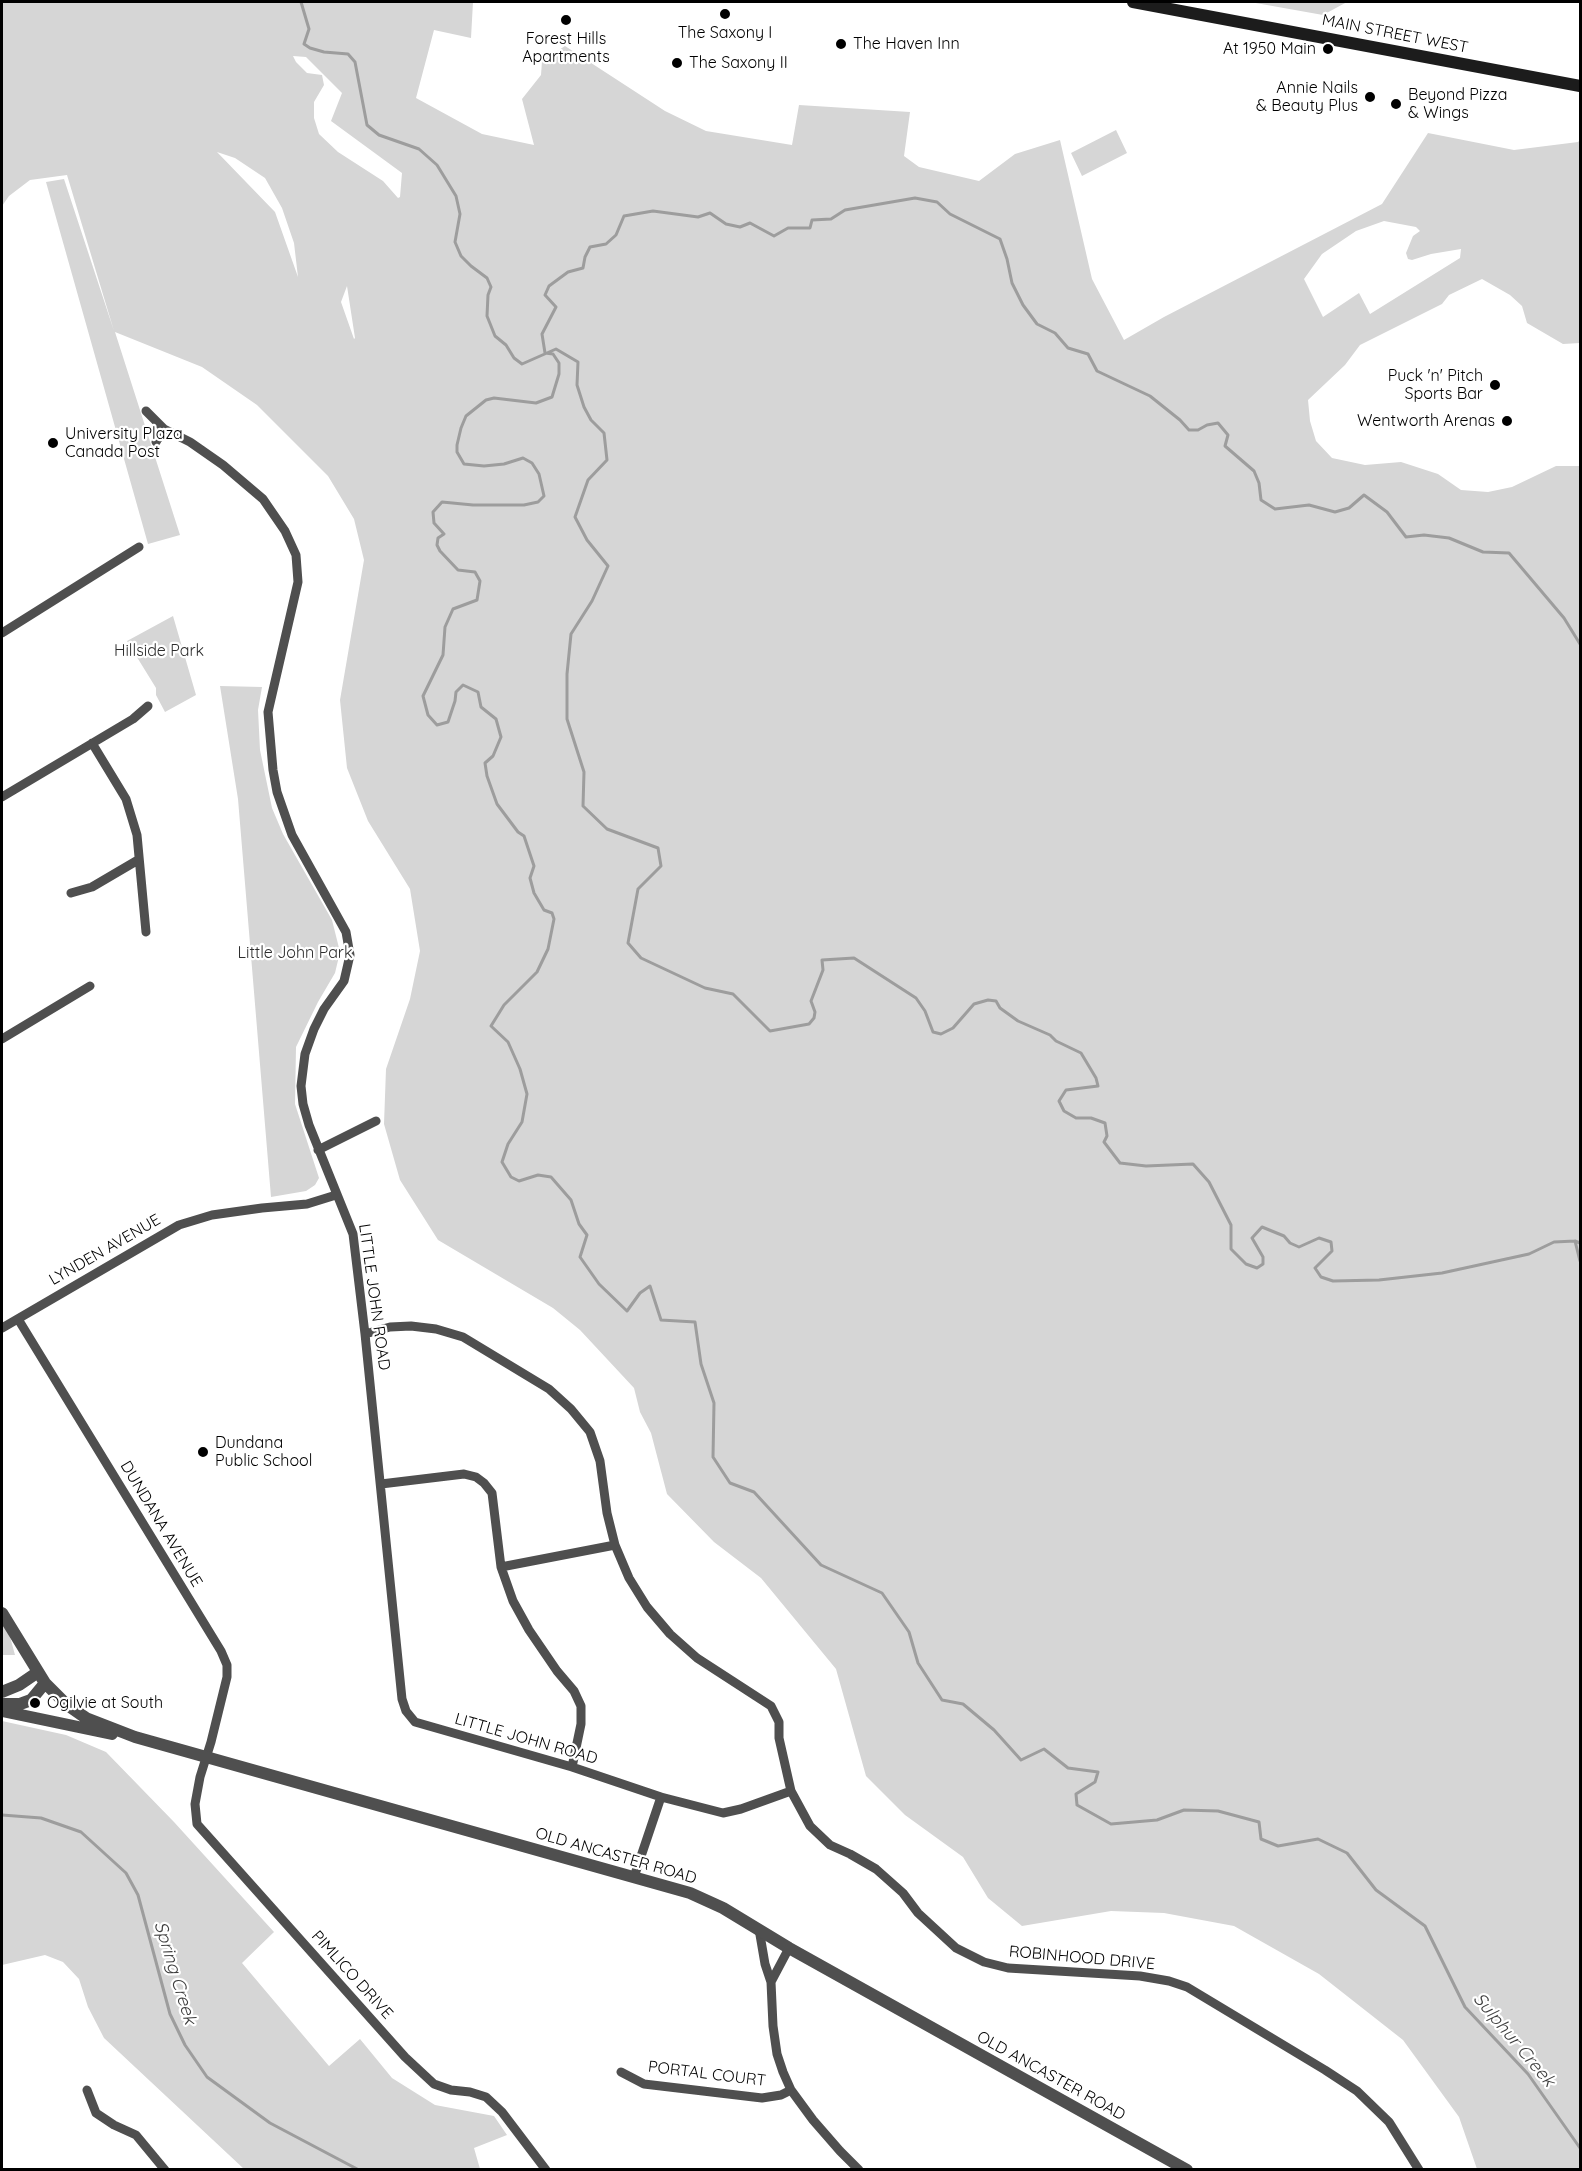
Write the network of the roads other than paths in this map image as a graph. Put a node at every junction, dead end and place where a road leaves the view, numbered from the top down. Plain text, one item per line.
1 (1133, 2) edge
2 (1581, 86) edge
3 (146, 411) dead end
4 (164, 429) junction
5 (156, 442) dead end
6 (139, 547) dead end
7 (2, 633) edge
8 (148, 706) dead end
9 (92, 743) junction
10 (2, 797) edge
11 (138, 860) junction
12 (71, 893) dead end
13 (146, 932) dead end
14 (90, 986) dead end
15 (2, 1039) edge
16 (376, 1121) dead end
17 (318, 1149) junction
18 (336, 1195) junction
19 (18, 1319) junction
20 (2, 1329) edge
21 (365, 1334) junction
22 (381, 1484) junction
23 (615, 1545) junction
24 (501, 1567) junction
25 (2, 1613) edge
26 (38, 1672) junction
27 (45, 1683) junction
28 (2, 1692) edge
29 (2, 1704) edge
30 (2, 1711) edge
31 (135, 1737) junction
32 (207, 1757) junction
33 (572, 1767) junction
34 (790, 1791) junction
35 (661, 1797) junction
36 (634, 1877) junction
37 (759, 1929) junction
38 (789, 1948) junction
39 (771, 1982) junction
40 (621, 2072) dead end
41 (87, 2090) dead end
42 (791, 2090) junction
43 (165, 2169) edge
44 (546, 2169) edge
45 (859, 2169) edge
46 (1187, 2169) edge
47 (1419, 2169) edge

1 - 2 main road, MAIN STREET WEST
3 - 4 street, LITTLE JOHN ROAD
4 - 5 street
4 - 17 street, LITTLE JOHN ROAD
6 - 7 street
8 - 9 street
9 - 10 street
9 - 11 street
11 - 12 street
11 - 13 street
14 - 15 street
16 - 17 street
17 - 18 street, LITTLE JOHN ROAD
18 - 19 street, LYNDEN AVENUE
18 - 21 street, LITTLE JOHN ROAD
19 - 20 street, LYNDEN AVENUE
19 - 32 street, DUNDANA AVENUE
21 - 22 street, LITTLE JOHN ROAD
21 - 23 street, ROBINHOOD DRIVE
22 - 24 street
22 - 33 street, LITTLE JOHN ROAD
23 - 24 street
23 - 34 street, ROBINHOOD DRIVE
24 - 33 street
25 - 26 street, OLD ANCASTER ROAD
26 - 27 street, OLD ANCASTER ROAD
26 - 28 street
27 - 29 street
27 - 31 street, OLD ANCASTER ROAD
30 - 31 street
31 - 32 street, OLD ANCASTER ROAD
32 - 36 street, OLD ANCASTER ROAD
32 - 44 street, PIMLICO DRIVE
33 - 35 street, LITTLE JOHN ROAD
34 - 35 street, LITTLE JOHN ROAD
34 - 47 street, ROBINHOOD DRIVE
35 - 36 street
36 - 37 street, OLD ANCASTER ROAD
37 - 38 street, OLD ANCASTER ROAD
37 - 39 street
38 - 39 street
38 - 46 street, OLD ANCASTER ROAD
39 - 42 street
40 - 42 street, PORTAL COURT
41 - 43 street
42 - 45 street

